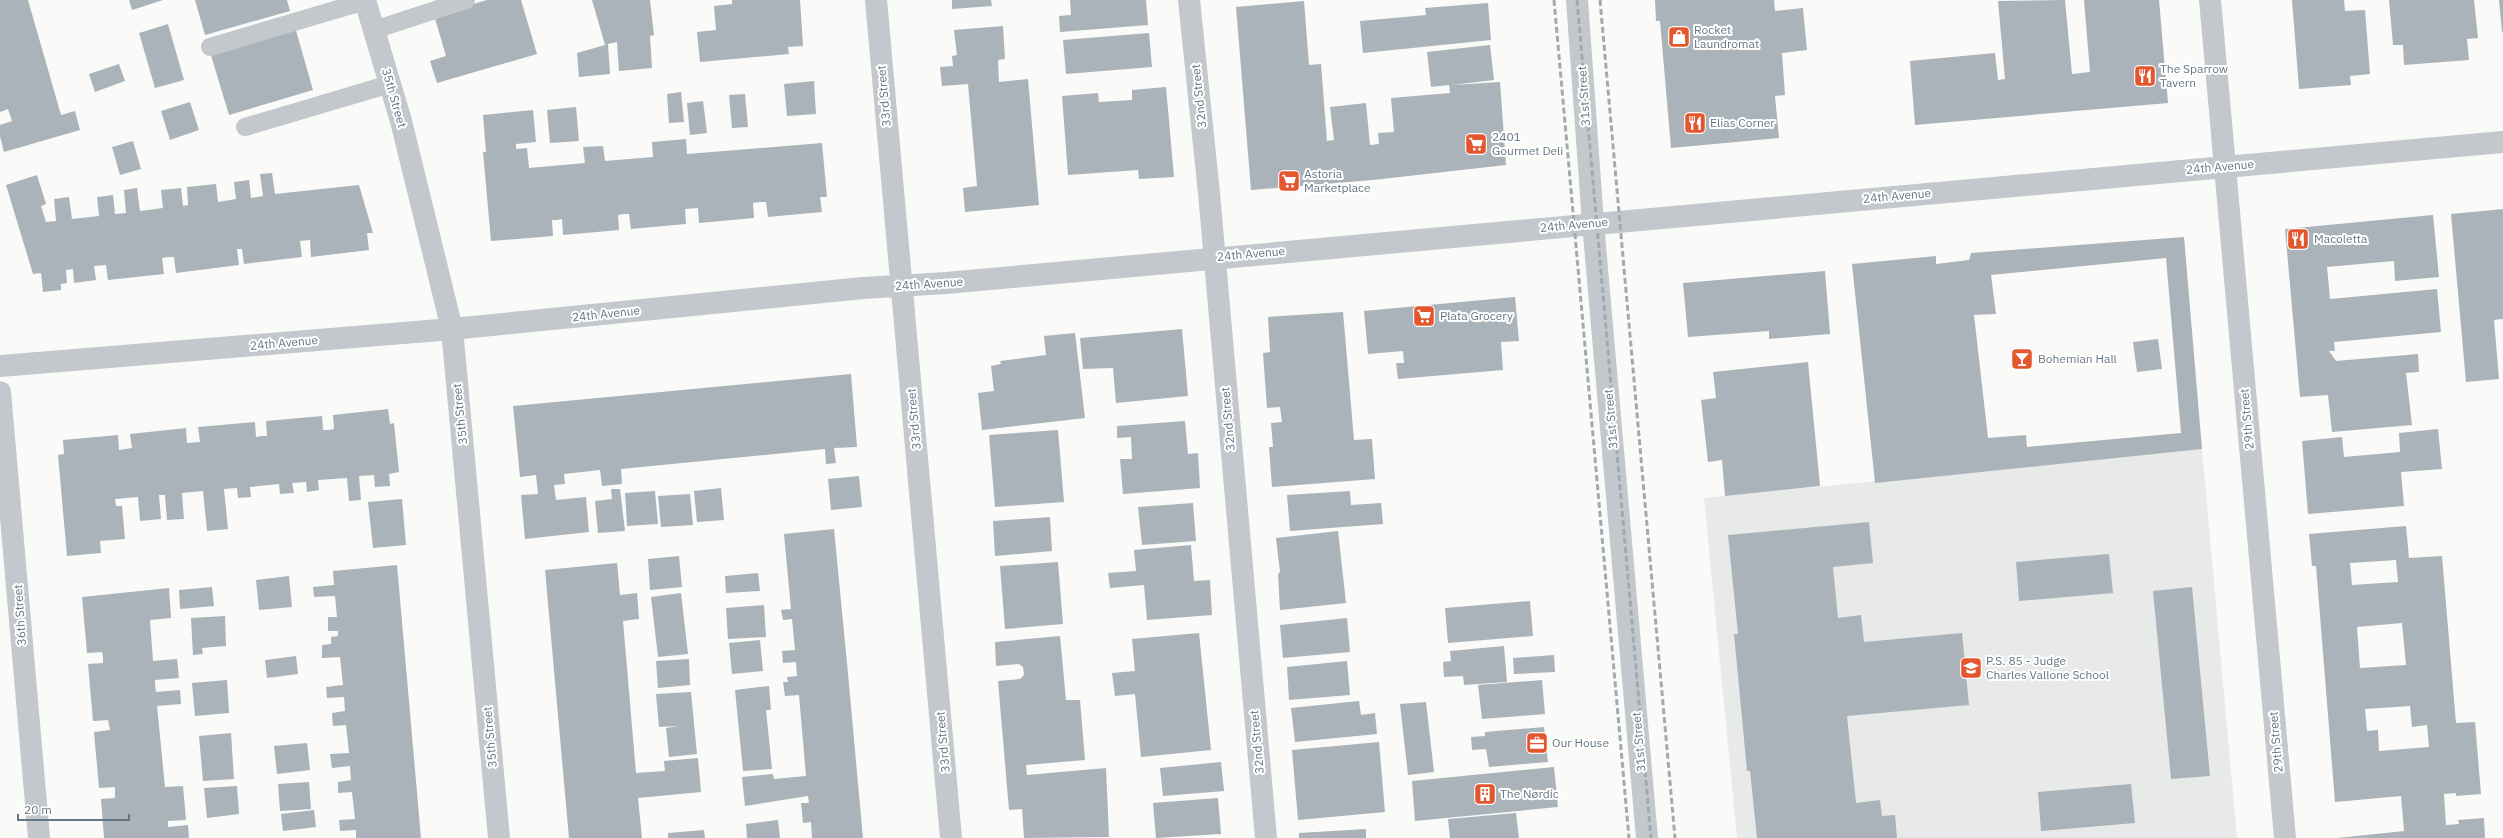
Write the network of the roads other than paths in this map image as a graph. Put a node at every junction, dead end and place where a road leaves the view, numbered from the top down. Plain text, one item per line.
1 (466, 0) edge
2 (876, 0) edge
3 (1189, 0) edge
4 (1577, 0) edge
5 (2210, 0) edge
6 (365, 1) edge
7 (374, 30) junction
8 (210, 47) dead end
9 (390, 84) junction
10 (245, 127) dead end
11 (2503, 142) edge
12 (2225, 167) junction
13 (1593, 223) junction
14 (1214, 257) junction
15 (902, 286) junction
16 (452, 329) junction
17 (0, 366) edge
18 (0, 392) edge
19 (39, 838) edge
20 (500, 838) edge
21 (951, 838) edge
22 (1266, 838) edge
23 (1647, 838) edge
24 (2285, 838) edge

1 - 7 lane
2 - 15 street, 33rd Street
3 - 14 street, 32nd Street
4 - 13 street, 31st Street
5 - 12 street, 29th Street
6 - 7 street, 35th Street
6 - 8 lane
7 - 9 street, 35th Street
9 - 10 lane
9 - 16 street, 35th Street
11 - 12 street, 24th Avenue
12 - 13 street, 24th Avenue
12 - 24 street, 29th Street
13 - 14 street, 24th Avenue
13 - 23 street, 31st Street
14 - 15 street, 24th Avenue
14 - 22 street, 32nd Street
15 - 16 street, 24th Avenue
15 - 21 street, 33rd Street
16 - 17 street, 24th Avenue
16 - 20 street, 35th Street
18 - 19 street, 36th Street

